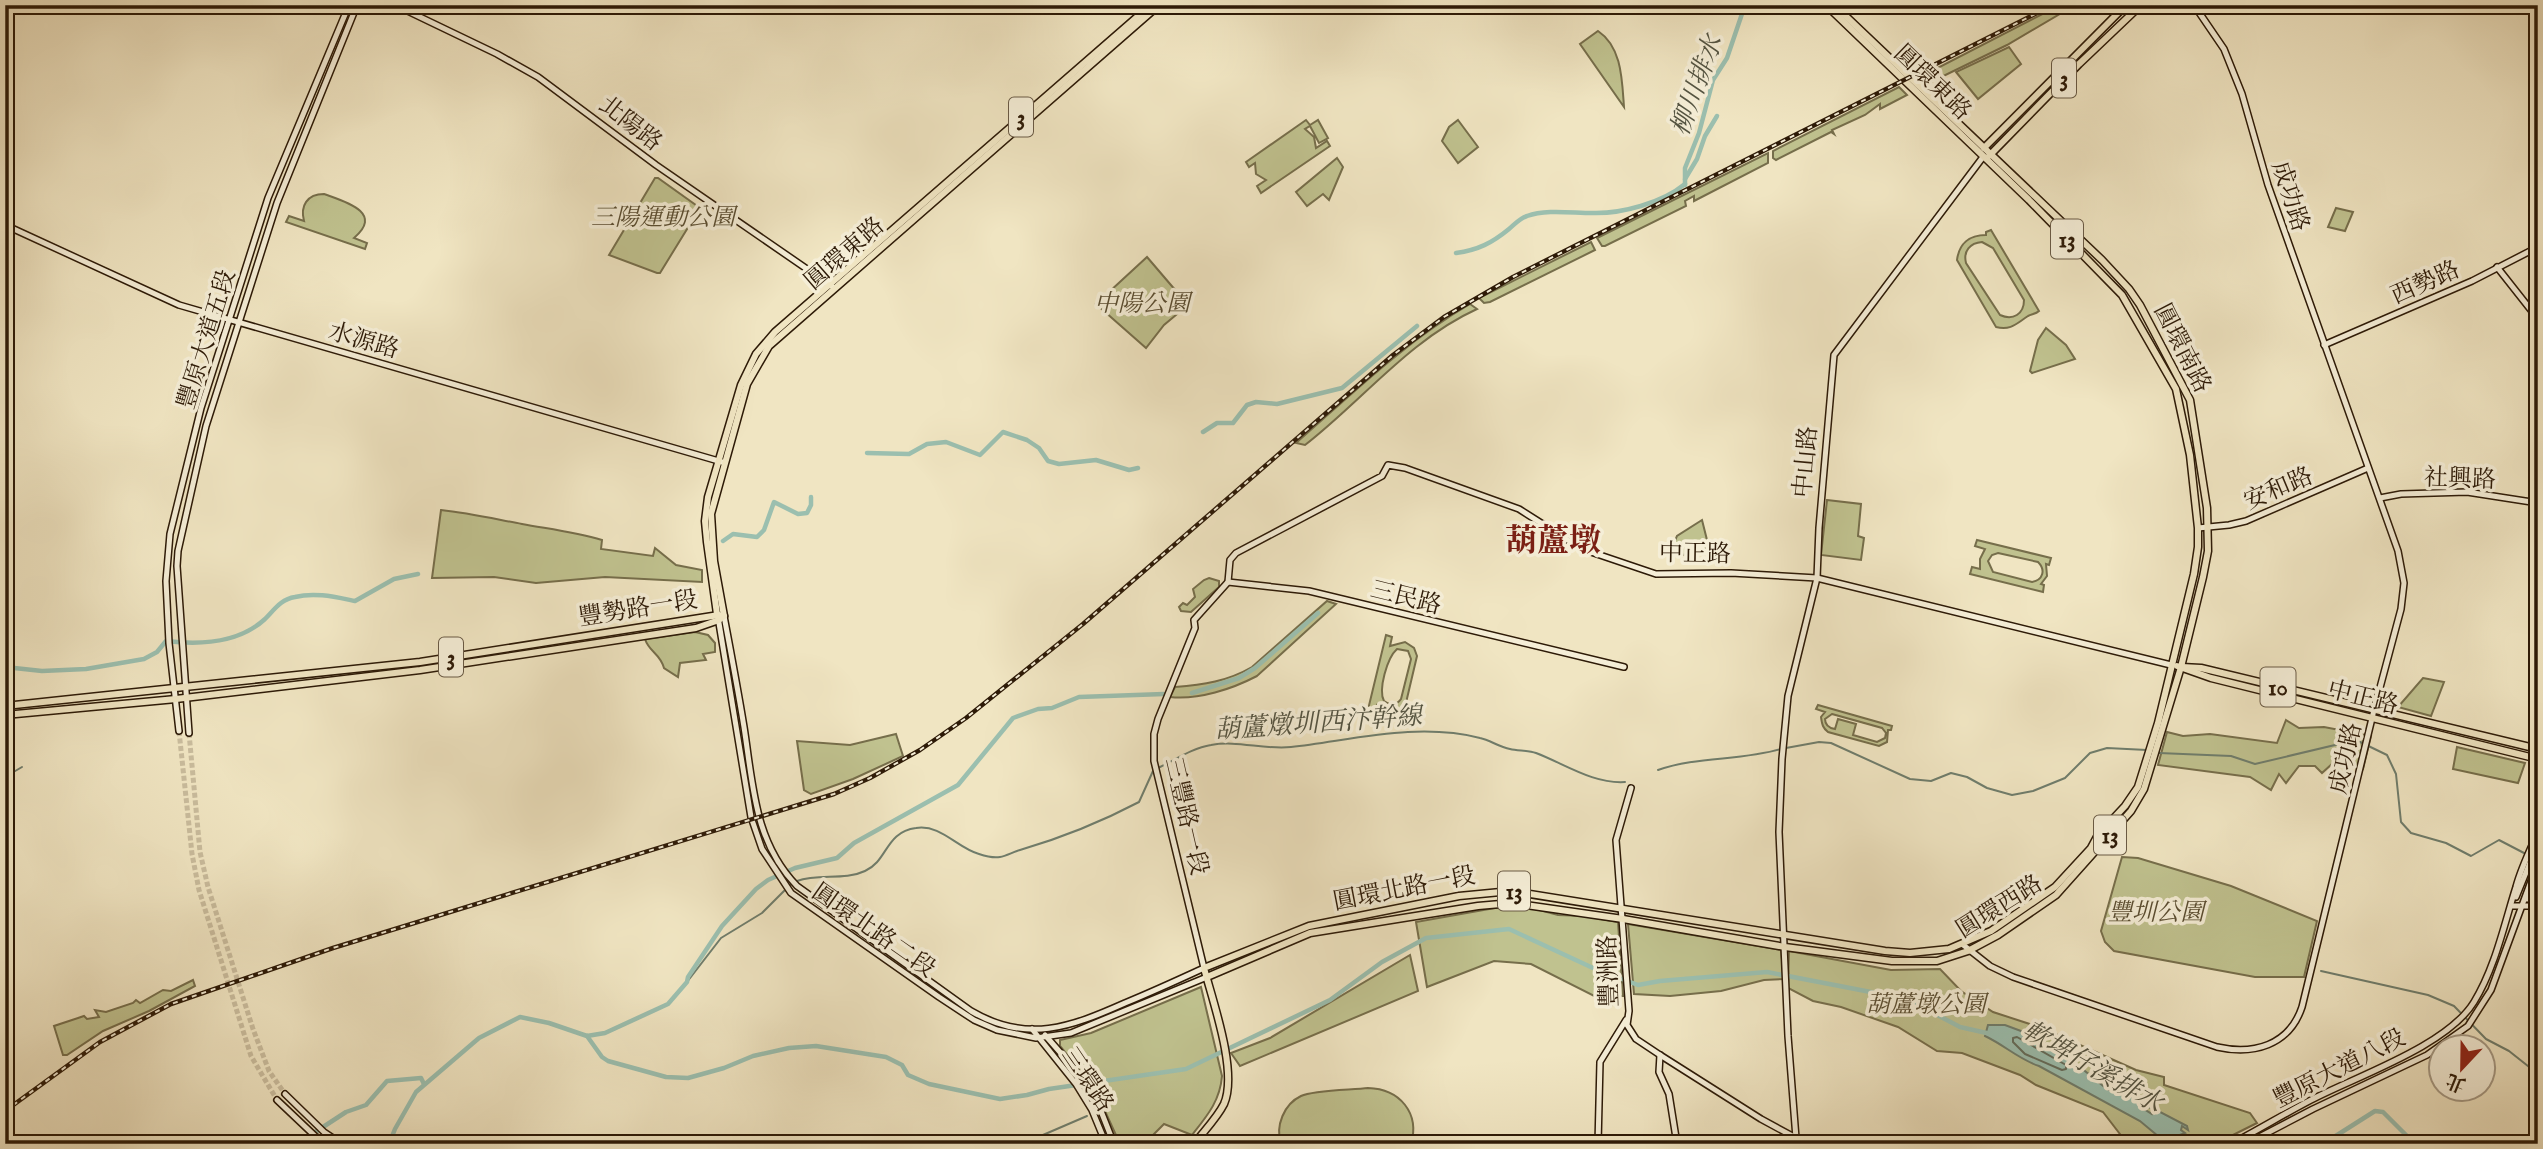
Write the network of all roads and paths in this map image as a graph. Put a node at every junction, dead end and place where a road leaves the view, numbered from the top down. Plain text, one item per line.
1 (349, 5) edge
2 (357, 5) edge
3 (395, 5) edge
4 (1151, 5) edge
5 (1159, 5) edge
6 (1826, 5) edge
7 (1834, 5) edge
8 (2126, 5) edge
9 (2141, 5) edge
10 (2194, 5) edge
11 (306, 108) junction
12 (316, 112) junction
13 (1984, 148) junction
14 (1992, 155) junction
15 (1983, 157) junction
16 (5, 225) edge
17 (2538, 247) edge
18 (2497, 267) junction
19 (831, 286) junction
20 (2538, 318) edge
21 (230, 319) junction
22 (240, 322) junction
23 (2324, 345) junction
24 (721, 462) junction
25 (2368, 468) junction
26 (2380, 498) junction
27 (2538, 503) edge
28 (2208, 527) junction
29 (2198, 528) junction
30 (1817, 578) junction
31 (1228, 582) junction
32 (720, 617) junction
33 (2171, 665) junction
34 (1624, 667) dead end
35 (2180, 667) junction
36 (184, 687) junction
37 (173, 688) junction
38 (186, 698) junction
39 (176, 699) junction
40 (5, 706) edge
41 (2374, 710) junction
42 (5, 715) edge
43 (2372, 719) junction
44 (179, 730) tunnel mouth
45 (189, 733) tunnel mouth
46 (2538, 749) edge
47 (2538, 759) edge
48 (1631, 789) dead end
49 (2538, 832) edge
50 (2538, 843) edge
51 (773, 862) junction
52 (2538, 862) edge
53 (2538, 874) edge
54 (2523, 901) junction
55 (2511, 906) junction
56 (2538, 906) edge
57 (1622, 908) junction
58 (1623, 919) junction
59 (1785, 934) junction
60 (1962, 944) junction
61 (1785, 947) junction
62 (1968, 951) junction
63 (1204, 968) junction
64 (1207, 977) junction
65 (1627, 1017) junction
66 (1032, 1029) junction
67 (1042, 1029) junction
68 (1046, 1037) junction
69 (1036, 1038) junction
70 (1660, 1055) junction
71 (285, 1094) tunnel mouth
72 (276, 1100) tunnel mouth
73 (1796, 1138) junction
74 (326, 1144) edge
75 (342, 1144) edge
76 (1106, 1144) edge
77 (1114, 1144) edge
78 (1194, 1144) edge
79 (1598, 1144) edge
80 (1677, 1144) edge
81 (1802, 1144) edge
82 (2231, 1144) edge
83 (2246, 1144) edge

1 - 11 street, 豐原大道五段
2 - 12 street, 豐原大道五段
3 - 19 street, 北陽路
4 - 19 main road, 圓環東路 / 3
5 - 19 main road, 圓環東路 / 3
6 - 15 main road, 圓環東路
7 - 13 main road, 圓環東路
8 - 13 main road, 3
9 - 14 main road, 3
10 - 23 street, 成功路
11 - 12 street
11 - 21 street, 豐原大道五段
12 - 22 street, 豐原大道五段
13 - 14 main road, 圓環南路 / 13
13 - 15 main road
14 - 15 main road
14 - 28 main road, 圓環南路 / 13
15 - 29 main road, 圓環南路 / 13
15 - 30 street, 中山路
16 - 21 street, 水源路
17 - 18 street, 西勢路
18 - 20 street
18 - 23 street, 西勢路
19 - 24 main road, 圓環東路 / 3
21 - 22 street, 水源路
21 - 37 street, 豐原大道五段
22 - 24 street, 水源路
22 - 36 street, 豐原大道五段
23 - 25 street, 成功路
24 - 32 main road, 圓環東路 / 3
25 - 26 street, 成功路
25 - 28 street, 安和路
26 - 27 street, 社興路
26 - 41 street, 成功路
28 - 29 street, 安和路
28 - 35 main road, 圓環南路 / 13
29 - 33 main road, 圓環南路 / 13
30 - 31 street, 中正路
30 - 33 street, 中正路
30 - 59 street, 中山路
31 - 34 street, 三民路
31 - 63 street, 三豐路一段
32 - 36 main road, 豐勢路一段 / 3
32 - 38 main road, 豐勢路一段 / 3
32 - 51 street, 圓環北路二段
33 - 35 main road, 中正路 / 10
33 - 60 main road, 圓環西路 / 13
35 - 41 main road, 中正路 / 10
35 - 43 main road, 中正路 / 10
35 - 62 main road, 圓環西路 / 13
36 - 37 main road, 豐勢路一段 / 3
36 - 38 street, 豐原大道五段
37 - 39 street, 豐原大道五段
37 - 40 main road, 3
38 - 39 main road, 豐勢路一段 / 3
38 - 45 street, 豐原大道五段
39 - 42 main road, 3
39 - 44 street, 豐原大道五段
41 - 43 street, 成功路
41 - 46 main road, 中正路 / 10
43 - 47 main road, 中正路 / 10
43 - 62 street, 成功路
48 - 57 street, 豐洲路
49 - 55 street, 豐原大道八段
50 - 55 street, 豐原大道八段
51 - 66 street, 圓環北路二段
51 - 69 street, 圓環北路二段
52 - 54 street
53 - 54 street, 豐原大道八段
54 - 55 street
54 - 56 street
54 - 83 street, 豐原大道八段
55 - 82 street, 豐原大道八段
57 - 58 street, 豐洲路
57 - 59 main road, 圓環北路一段 / 13
57 - 63 main road, 圓環北路一段 / 13
58 - 61 main road, 圓環北路一段 / 13
58 - 64 main road, 圓環北路一段 / 13
58 - 65 street, 豐洲路
59 - 60 main road, 圓環西路 / 13
59 - 61 street, 中山路
60 - 62 street, 成功路
61 - 62 main road, 圓環西路 / 13
61 - 73 street, 中山路
63 - 64 main road, 三豐路一段
63 - 67 street, 圓環北路二段
64 - 68 street, 圓環北路二段
64 - 78 main road, 三豐路一段
65 - 70 street, 豐洲路
65 - 79 street
66 - 67 street, 圓環北路二段
66 - 69 street, 三環路
67 - 68 street, 三環路
68 - 69 street, 圓環北路二段
68 - 77 street, 三環路
69 - 76 street, 三環路
70 - 73 street, 豐洲路
70 - 80 street
71 - 75 street
72 - 74 street
73 - 81 street, 豐洲路

